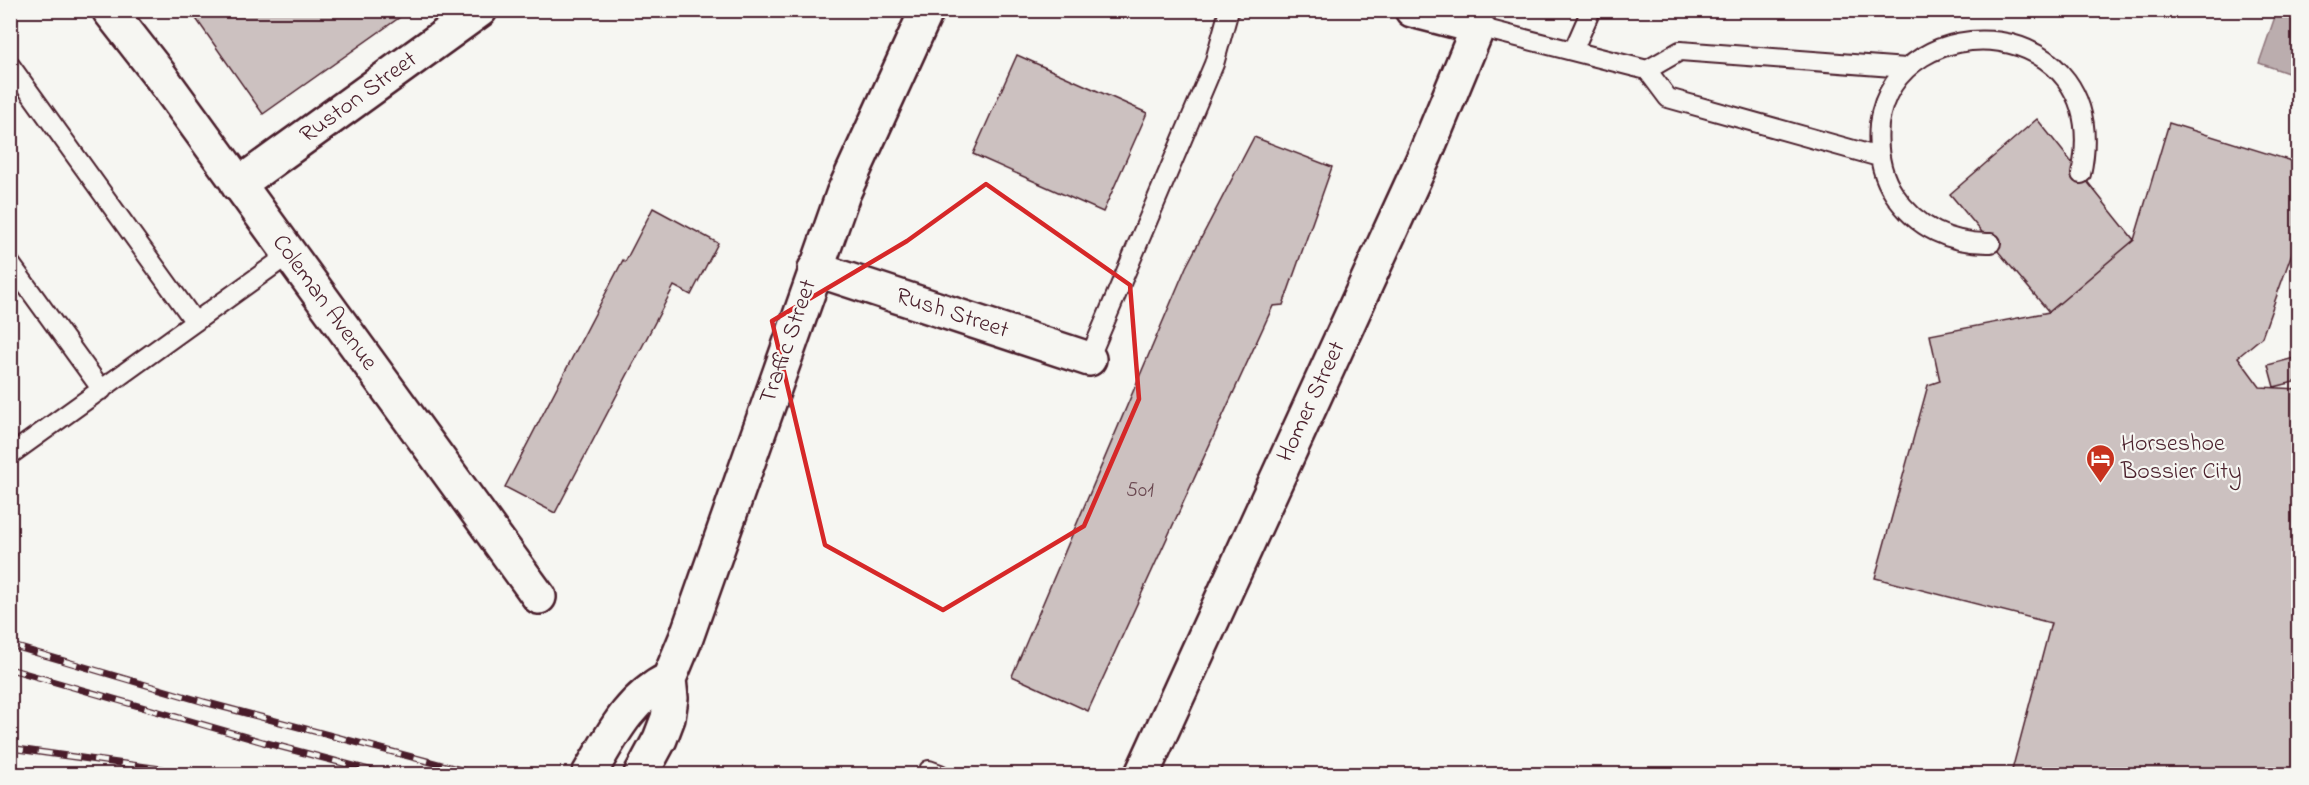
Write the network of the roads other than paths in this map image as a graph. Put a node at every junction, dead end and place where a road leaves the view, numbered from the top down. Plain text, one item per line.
1 (109, 10) edge
2 (480, 10) edge
3 (927, 10) edge
4 (1229, 10) edge
5 (1412, 10) edge
6 (1592, 10) edge
7 (1478, 27) junction
8 (1573, 51) junction
9 (10, 65) edge
10 (1906, 68) junction
11 (1647, 70) junction
12 (1879, 157) junction
13 (2081, 174) dead end
14 (238, 185) junction
15 (1991, 243) dead end
16 (288, 255) junction
17 (10, 263) edge
18 (815, 269) junction
19 (195, 322) junction
20 (1089, 358) joint
21 (102, 390) junction
22 (10, 455) edge
23 (539, 597) dead end
24 (669, 680) junction
25 (589, 774) edge
26 (641, 774) edge
27 (1142, 774) edge

1 - 14 street, Coleman Avenue
2 - 14 street, Ruston Street
3 - 18 street, Traffic Street
4 - 20 lane
5 - 7 street
6 - 8 lane
7 - 8 lane
7 - 27 street, Homer Street
8 - 11 lane
9 - 19 lane
10 - 11 lane
10 - 12 lane
10 - 13 lane
11 - 12 lane
12 - 15 lane
14 - 16 street, Coleman Avenue
16 - 19 lane
16 - 23 street, Coleman Avenue
17 - 21 lane
18 - 20 street, Rush Street
18 - 24 street, Traffic Street
19 - 21 lane
21 - 22 lane
24 - 25 street
24 - 26 street, Traffic Street

